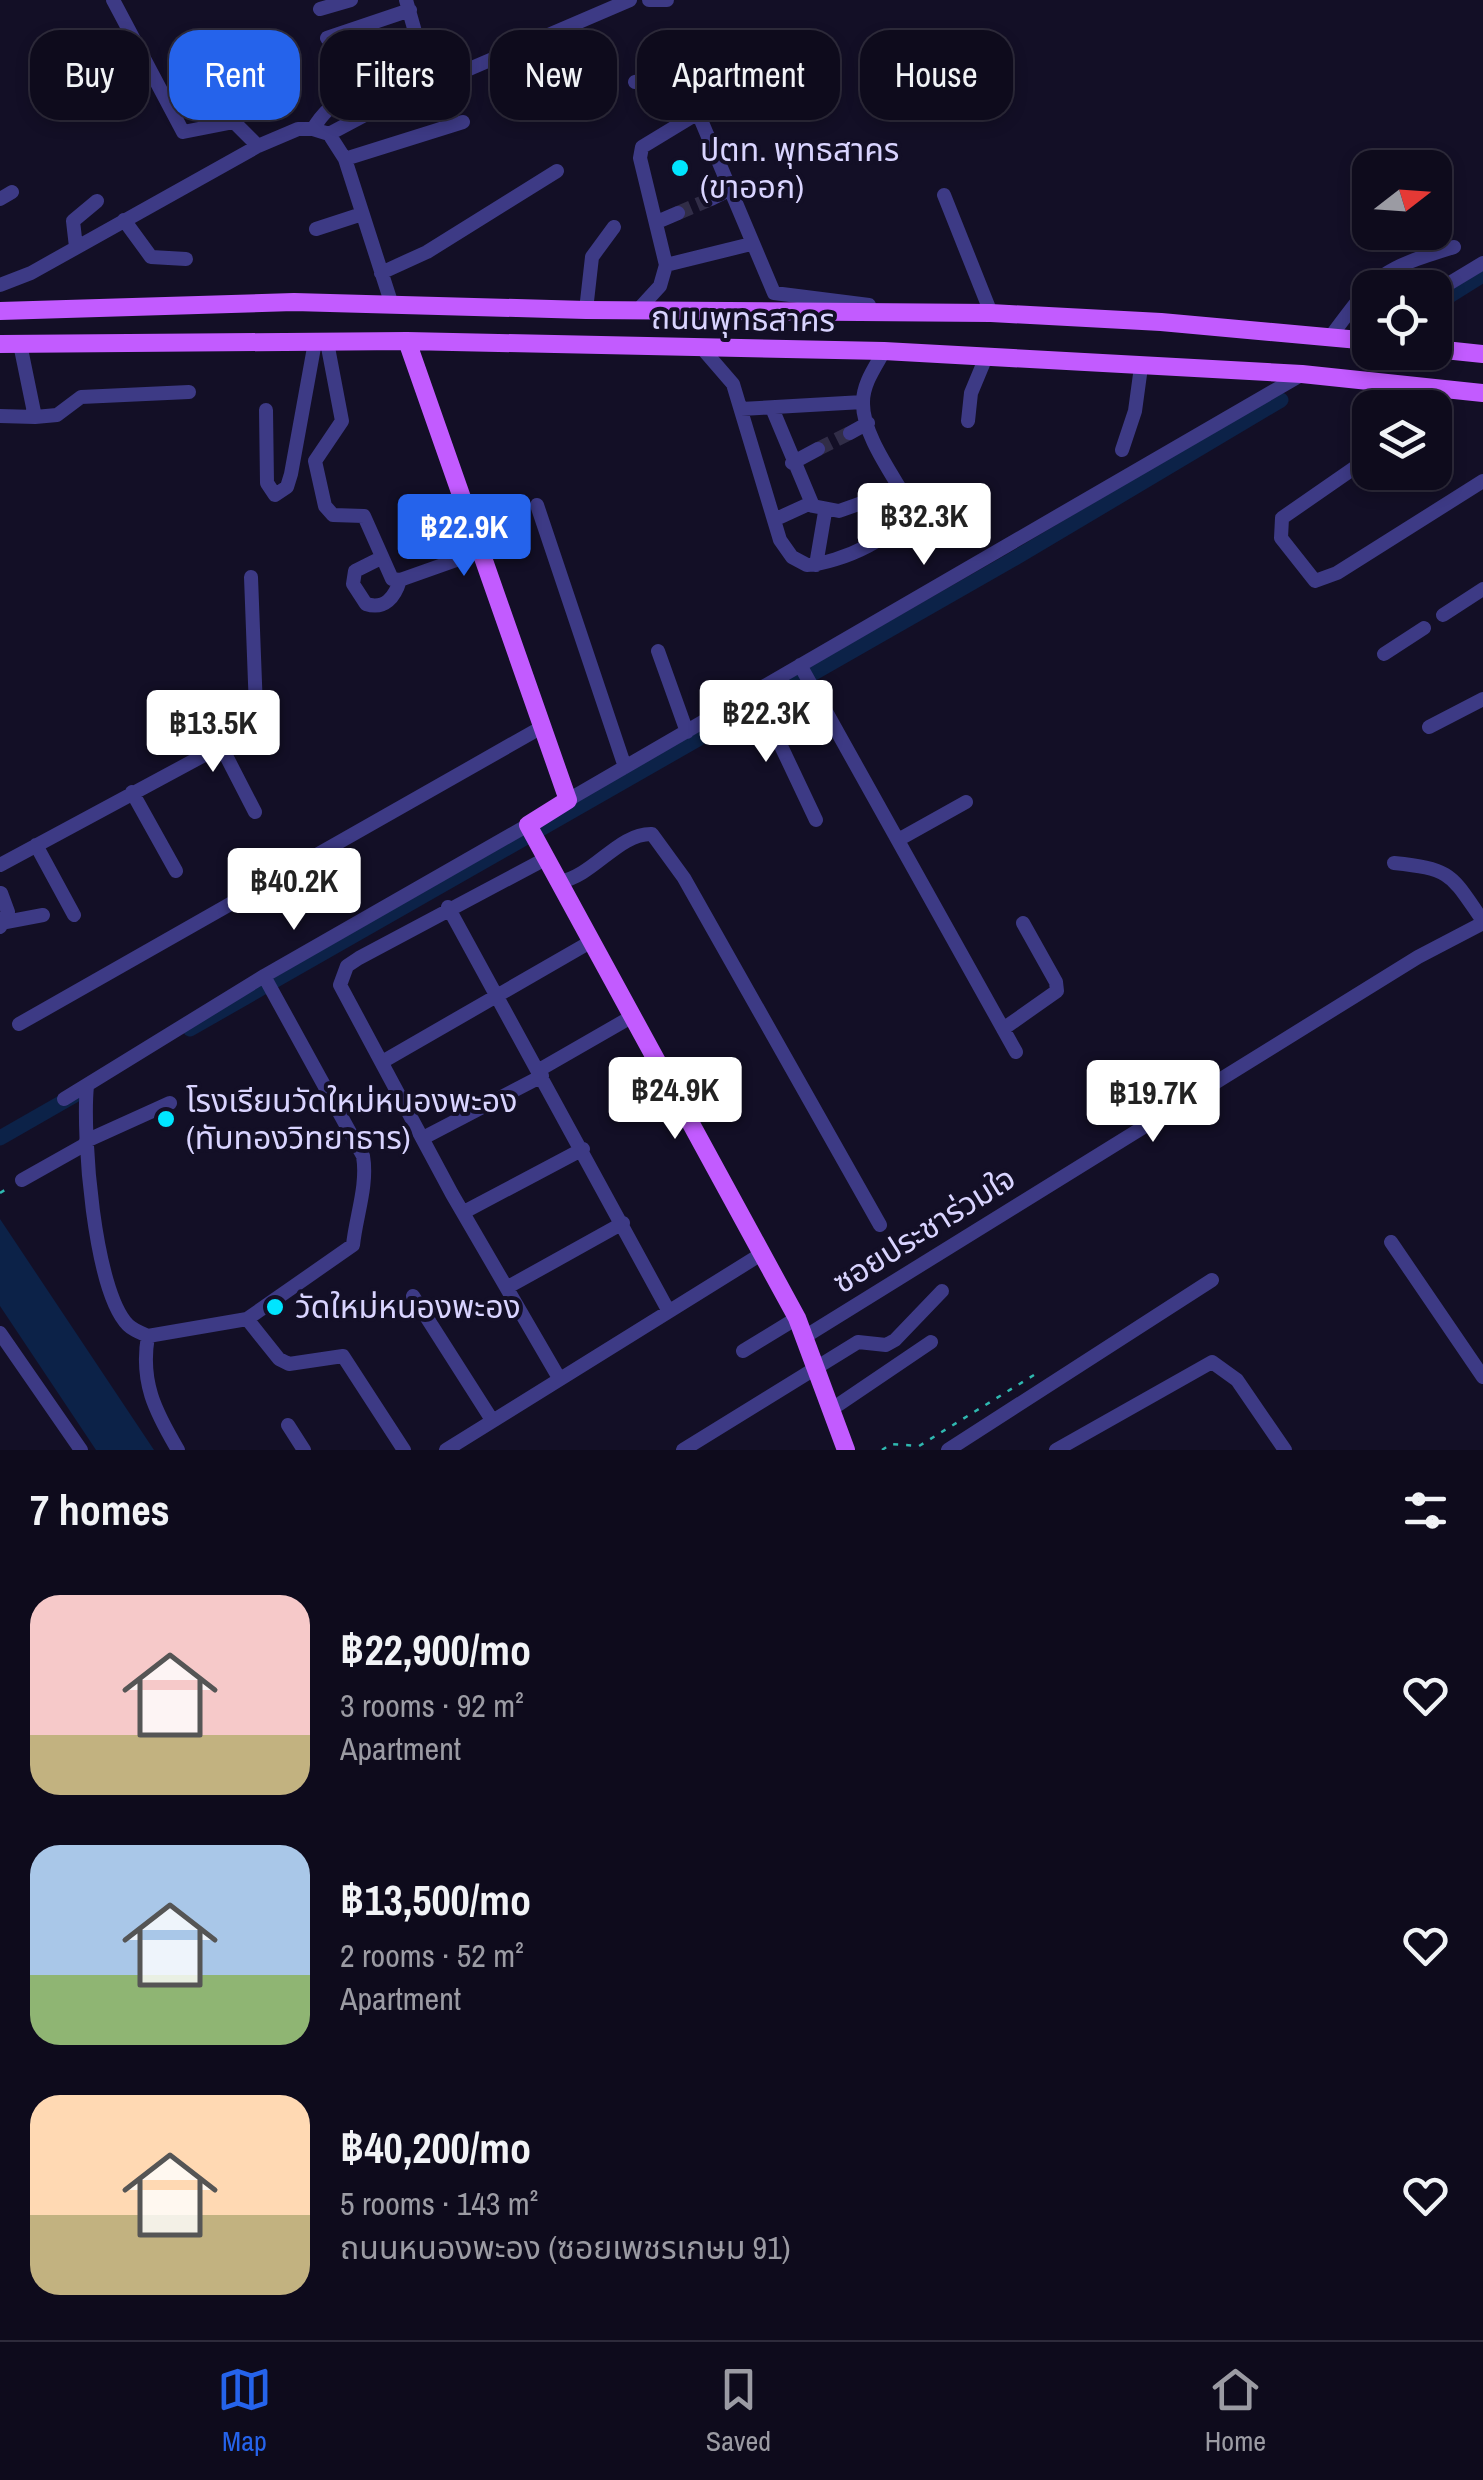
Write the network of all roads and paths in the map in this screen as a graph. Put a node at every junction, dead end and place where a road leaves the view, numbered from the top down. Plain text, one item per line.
1 (114, 0) edge
2 (350, 0) edge
3 (630, 0) edge
4 (649, 0) edge
5 (667, 0) edge
6 (408, 5) edge
7 (320, 9) dead end
8 (347, 30) edge
9 (415, 30) edge
10 (470, 70) edge
11 (320, 119) edge
12 (360, 120) edge
13 (686, 120) edge
14 (701, 120) edge
15 (463, 122) dead end
16 (312, 129) junction
17 (329, 134) junction
18 (258, 146) junction
19 (345, 159) junction
20 (557, 171) dead end
21 (729, 190) junction
22 (944, 195) dead end
23 (711, 199) tunnel mouth
24 (97, 200) dead end
25 (678, 213) tunnel mouth
26 (362, 214) junction
27 (124, 220) junction
28 (658, 222) junction
29 (614, 226) dead end
30 (316, 229) dead end
31 (751, 244) junction
32 (1454, 247) dead end
33 (76, 248) junction
34 (1432, 254) junction
35 (186, 260) dead end
36 (1483, 263) edge
37 (666, 265) junction
38 (381, 273) junction
39 (2, 281) edge
40 (1453, 281) joint
41 (390, 302) junction
42 (586, 310) junction
43 (638, 310) junction
44 (0, 312) edge
45 (929, 313) junction
46 (991, 313) junction
47 (1331, 336) junction
48 (1352, 337) edge
49 (407, 341) junction
50 (321, 342) junction
51 (0, 344) edge
52 (20, 344) junction
53 (701, 347) junction
54 (1452, 350) edge
55 (884, 351) junction
56 (1483, 354) edge
57 (986, 358) junction
58 (1141, 368) junction
59 (1302, 374) junction
60 (1430, 386) junction
61 (1429, 390) edge
62 (189, 392) dead end
63 (1483, 392) edge
64 (863, 402) junction
65 (772, 408) junction
66 (741, 409) junction
67 (266, 410) dead end
68 (0, 416) edge
69 (36, 416) junction
70 (968, 421) dead end
71 (868, 423) junction
72 (850, 433) tunnel mouth
73 (818, 449) tunnel mouth
74 (1122, 450) dead end
75 (792, 463) junction
76 (1352, 470) edge
77 (1483, 482) edge
78 (901, 489) junction
79 (811, 503) junction
80 (537, 506) dead end
81 (826, 512) junction
82 (774, 520) junction
83 (479, 552) junction
84 (381, 558) junction
85 (816, 565) junction
86 (252, 577) dead end
87 (400, 580) junction
88 (1483, 588) edge
89 (1444, 615) dead end
90 (1424, 628) dead end
91 (658, 651) dead end
92 (1384, 654) dead end
93 (800, 665) junction
94 (756, 691) junction
95 (1483, 699) edge
96 (542, 727) junction
97 (1428, 727) dead end
98 (687, 732) junction
99 (222, 746) junction
100 (625, 767) junction
101 (132, 792) junction
102 (568, 800) junction
103 (966, 802) dead end
104 (255, 812) dead end
105 (816, 820) dead end
106 (528, 825) junction
107 (898, 840) junction
108 (36, 845) junction
109 (546, 858) junction
110 (1394, 863) dead end
111 (0, 866) edge
112 (176, 871) dead end
113 (560, 882) junction
114 (0, 893) edge
115 (448, 908) junction
116 (43, 915) dead end
117 (74, 915) dead end
118 (1483, 922) edge
119 (1023, 923) dead end
120 (3, 925) edge
121 (592, 940) junction
122 (264, 976) junction
123 (497, 992) junction
124 (633, 1016) junction
125 (19, 1024) dead end
126 (1003, 1028) junction
127 (1016, 1052) dead end
128 (382, 1062) junction
129 (541, 1073) junction
130 (87, 1086) junction
131 (64, 1100) dead end
132 (170, 1103) dead end
133 (423, 1138) junction
134 (86, 1142) junction
135 (582, 1149) junction
136 (22, 1180) dead end
137 (464, 1212) junction
138 (623, 1223) junction
139 (880, 1224) dead end
140 (1391, 1242) dead end
141 (763, 1252) junction
142 (1212, 1280) dead end
143 (508, 1287) junction
144 (942, 1291) dead end
145 (413, 1296) dead end
146 (668, 1310) junction
147 (797, 1318) junction
148 (247, 1319) junction
149 (0, 1332) edge
150 (148, 1336) junction
151 (806, 1336) junction
152 (931, 1342) dead end
153 (743, 1351) dead end
154 (818, 1367) junction
155 (1034, 1375) dead end
156 (1483, 1377) edge
157 (559, 1378) junction
158 (832, 1409) junction
159 (492, 1420) junction
160 (288, 1425) dead end
161 (81, 1450) edge
162 (178, 1450) edge
163 (304, 1450) edge
164 (404, 1450) edge
165 (446, 1450) edge
166 (683, 1450) edge
167 (846, 1450) edge
168 (882, 1450) edge
169 (948, 1450) edge
170 (1056, 1450) edge
171 (1285, 1450) edge

1 - 18 street
2 - 7 street
3 - 10 street
4 - 5 street
6 - 8 street
6 - 9 street
11 - 16 street
12 - 17 street
13 - 28 street
14 - 21 street
15 - 19 street
16 - 17 street
16 - 18 street
17 - 19 street
18 - 27 street
19 - 26 street
20 - 38 street
21 - 23 street
21 - 31 street
22 - 46 street
24 - 33 street
25 - 28 street
26 - 30 street
26 - 38 street
27 - 33 street
27 - 35 street
28 - 37 street
29 - 42 street
31 - 37 street
31 - 45 street
32 - 34 street
33 - 39 street
34 - 40 street
34 - 47 street
36 - 40 street
37 - 43 street
38 - 41 street
41 - 42 main road, ถนนพุทธสาคร
41 - 44 main road, ถนนพุทธสาคร
42 - 43 main road, ถนนพุทธสาคร
43 - 45 main road, ถนนพุทธสาคร
45 - 46 main road, ถนนพุทธสาคร
46 - 47 main road, ถนนพุทธสาคร
47 - 48 main road, ถนนพุทธสาคร
49 - 50 main road, ถนนพุทธสาคร
49 - 53 main road, ถนนพุทธสาคร
49 - 83 main road
50 - 52 main road, ถนนพุทธสาคร
50 - 67 street
50 - 84 street
51 - 52 main road, ถนนพุทธสาคร
52 - 69 street
53 - 55 main road, ถนนพุทธสาคร
53 - 66 street
54 - 56 main road
55 - 57 main road, ถนนพุทธสาคร
55 - 64 street
57 - 58 main road, ถนนพุทธสาคร
57 - 70 street
58 - 59 main road, ถนนพุทธสาคร
58 - 74 street
59 - 60 main road, ถนนพุทธสาคร
59 - 93 street
60 - 61 street
60 - 63 main road, ถนนพุทธสาคร
62 - 69 street
64 - 65 street
64 - 71 street
65 - 66 street
65 - 75 street
66 - 82 street
68 - 69 street
71 - 72 street
71 - 78 street
73 - 75 street
75 - 79 street
76 - 77 street
78 - 81 street
78 - 85 street
79 - 81 street
79 - 82 street
80 - 100 street
81 - 85 street
82 - 85 street
83 - 87 street
83 - 96 main road
84 - 87 street
84 - 87 street
86 - 99 street
88 - 89 street
90 - 92 street
91 - 98 street
93 - 94 street
93 - 107 street
94 - 98 street
94 - 105 street
95 - 97 street
96 - 102 main road
96 - 125 street
98 - 100 street
99 - 101 street
99 - 104 street
100 - 102 street
101 - 108 street
101 - 112 street
102 - 106 main road
103 - 107 street
106 - 109 main road
106 - 122 street
107 - 126 street
108 - 111 street
108 - 117 street
109 - 113 main road
109 - 115 street
110 - 118 street
113 - 121 main road
113 - 139 street
114 - 120 street
115 - 123 street
115 - 128 street
116 - 120 street
118 - 151 street, ซอยประชาร่วมใจ
119 - 126 street
121 - 123 street
121 - 124 main road
122 - 130 street
122 - 148 street
123 - 128 street
123 - 129 street
124 - 129 street
124 - 141 main road
126 - 127 street
128 - 133 street
129 - 133 street
129 - 135 street
130 - 131 street
130 - 134 street
132 - 134 street
133 - 137 street
134 - 136 street
134 - 150 street
135 - 137 street
135 - 138 street
137 - 143 street
138 - 143 street
138 - 146 street
140 - 156 street
141 - 146 street
141 - 147 main road
142 - 169 street
143 - 157 street
144 - 154 street
145 - 159 street
146 - 157 street
147 - 151 main road
147 - 153 street
148 - 150 street
148 - 164 street
149 - 161 street
150 - 162 street
151 - 154 main road
152 - 158 street
154 - 158 main road
154 - 166 street
155 - 168 path
157 - 159 street
158 - 167 main road
159 - 165 street
160 - 163 street
170 - 171 street

